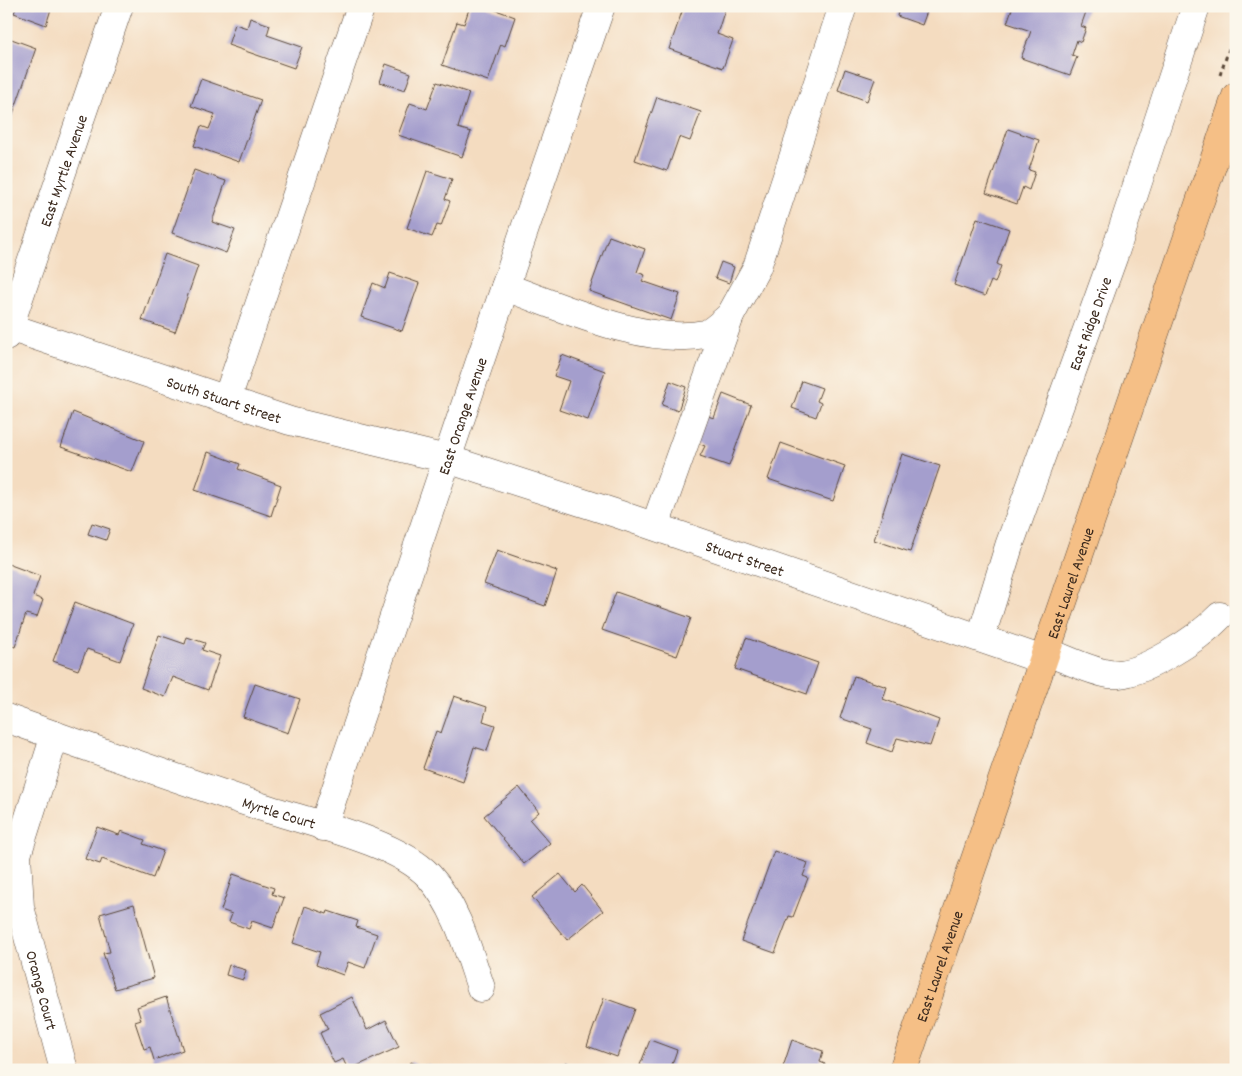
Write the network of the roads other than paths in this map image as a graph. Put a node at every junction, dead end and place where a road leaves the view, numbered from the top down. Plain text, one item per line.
1 (119, 6) edge
2 (361, 6) edge
3 (601, 6) edge
4 (842, 6) edge
5 (1196, 6) edge
6 (1236, 96) edge
7 (505, 287) junction
8 (730, 316) junction
9 (7, 329) edge
10 (227, 399) junction
11 (447, 459) junction
12 (655, 526) junction
13 (1220, 616) dead end
14 (980, 637) junction
15 (1045, 656) junction
16 (6, 718) edge
17 (55, 735) junction
18 (323, 827) junction
19 (481, 988) dead end
20 (64, 1070) edge
21 (904, 1070) edge

1 - 9 street, East Myrtle Avenue
2 - 10 street
3 - 7 street, East Orange Avenue
4 - 8 street
5 - 14 street, East Ridge Drive
6 - 15 main road, East Laurel Avenue
7 - 8 street
7 - 11 street, East Orange Avenue
8 - 12 street
9 - 10 street, South Stuart Street
10 - 11 street, South Stuart Street
11 - 12 street, Stuart Street
11 - 18 street, East Orange Avenue
12 - 14 street, Stuart Street
13 - 15 street, Stuart Street
14 - 15 street, Stuart Street
15 - 21 main road, East Laurel Avenue
16 - 17 street, Myrtle Court
17 - 18 street, Myrtle Court
17 - 20 street, Orange Court
18 - 19 street, Myrtle Court

